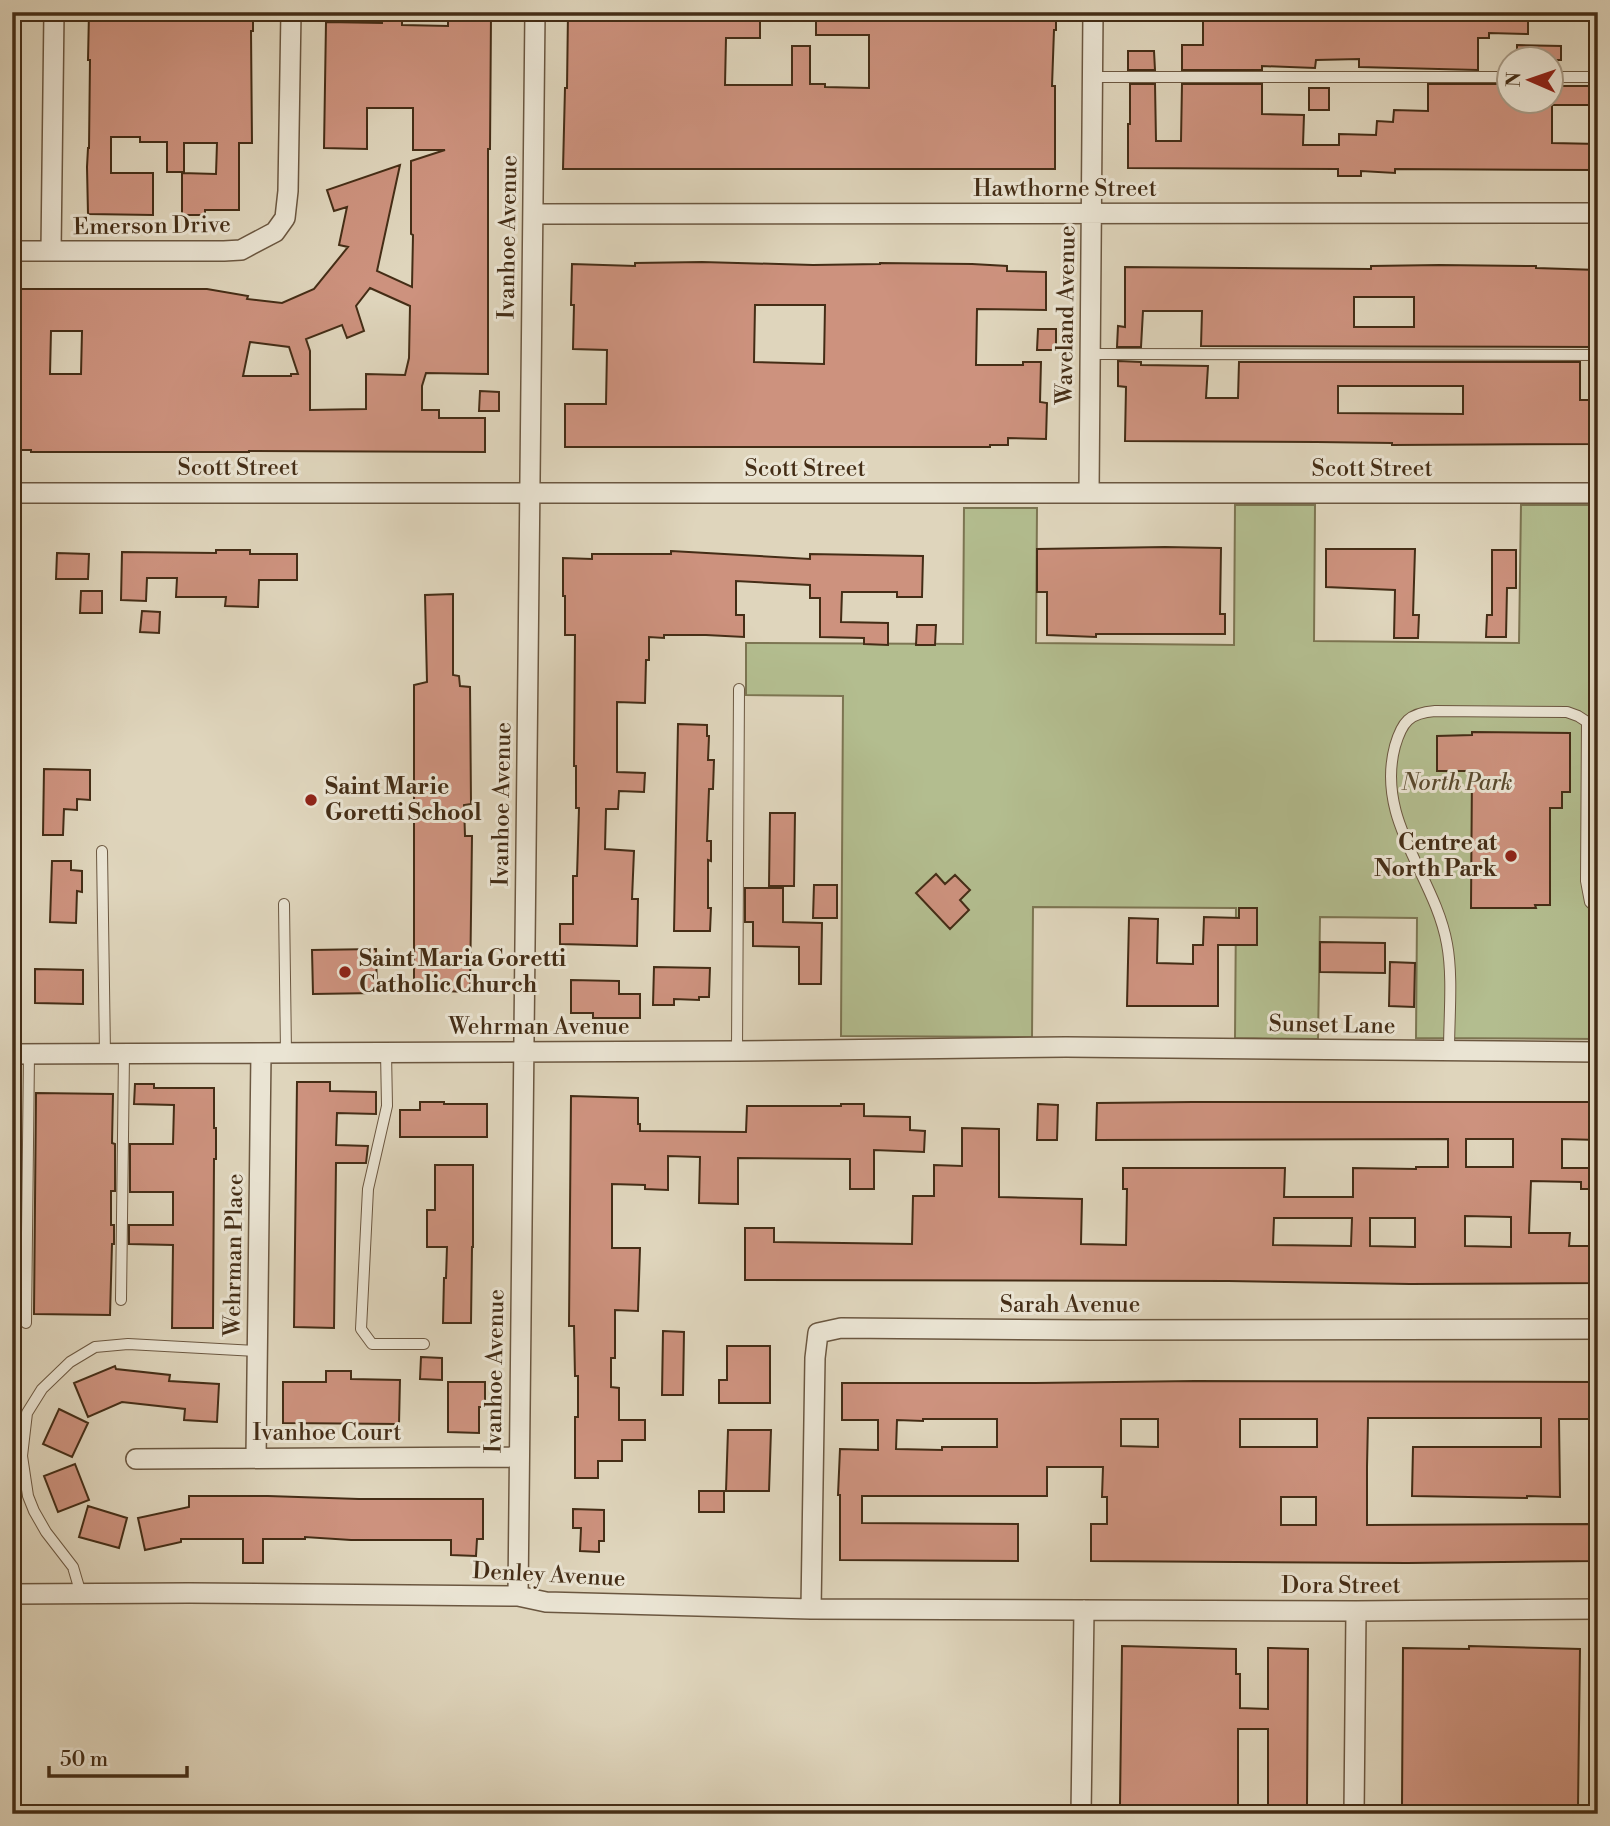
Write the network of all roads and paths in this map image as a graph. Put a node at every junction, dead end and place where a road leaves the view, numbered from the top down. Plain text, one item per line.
1 (54, 12) edge
2 (290, 12) edge
3 (535, 12) edge
4 (1093, 12) edge
5 (1093, 77) junction
6 (1494, 77) edge
7 (1564, 77) edge
8 (1598, 77) edge
9 (1598, 213) edge
10 (533, 214) junction
11 (1092, 214) junction
12 (12, 251) edge
13 (51, 251) junction
14 (1090, 354) junction
15 (1598, 355) edge
16 (12, 493) edge
17 (530, 493) junction
18 (1089, 493) junction
19 (1598, 494) edge
20 (739, 689) dead end
21 (1587, 722) junction
22 (1598, 729) edge
23 (102, 851) dead end
24 (284, 904) dead end
25 (1598, 909) edge
26 (1066, 1047) joint
27 (737, 1051) junction
28 (1449, 1051) junction
29 (286, 1052) junction
30 (386, 1052) junction
31 (524, 1052) junction
32 (1598, 1052) edge
33 (261, 1053) junction
34 (20, 1054) edge
35 (114, 1054) junction
36 (121, 1300) dead end
37 (26, 1323) dead end
38 (1598, 1329) edge
39 (424, 1344) dead end
40 (258, 1351) junction
41 (519, 1457) junction
42 (256, 1458) junction
43 (136, 1459) dead end
44 (12, 1594) edge
45 (81, 1594) junction
46 (517, 1596) junction
47 (811, 1609) junction
48 (1598, 1609) edge
49 (1084, 1610) junction
50 (1356, 1611) junction
51 (1082, 1814) edge
52 (1354, 1814) edge

1 - 13 street
2 - 13 street, Emerson Drive
3 - 10 street, Ivanhoe Avenue
4 - 5 street, Waveland Avenue
5 - 6 lane
5 - 11 street, Waveland Avenue
7 - 8 lane
9 - 11 street, Hawthorne Street
10 - 11 street, Hawthorne Street
10 - 17 street, Ivanhoe Avenue
11 - 14 street, Waveland Avenue
12 - 13 street, Emerson Drive
14 - 15 lane
14 - 18 street, Waveland Avenue
16 - 17 street, Scott Street
17 - 18 street, Scott Street
17 - 31 street, Ivanhoe Avenue
18 - 19 street, Scott Street
20 - 27 lane
21 - 22 lane
21 - 25 lane
21 - 28 lane
23 - 35 lane
24 - 29 lane
26 - 27 street, Wehrman Avenue
26 - 28 street, Sunset Lane
27 - 31 street, Wehrman Avenue
28 - 32 street, Sunset Lane
29 - 30 street, Wehrman Avenue
29 - 33 street, Wehrman Avenue
30 - 31 street, Wehrman Avenue
30 - 39 lane
31 - 41 street, Ivanhoe Avenue
33 - 35 street, Wehrman Avenue
33 - 40 street, Wehrman Place
34 - 35 street, Wehrman Avenue
34 - 37 lane
35 - 36 lane
38 - 47 street, Sarah Avenue
40 - 42 street, Wehrman Place
40 - 45 lane
41 - 42 street, Ivanhoe Court
41 - 46 street, Ivanhoe Avenue
42 - 43 street, Ivanhoe Court
44 - 45 street, Denley Avenue
45 - 46 street, Denley Avenue
46 - 47 street, Denley Avenue
47 - 49 street, Denley Avenue
48 - 50 street, Dora Street
49 - 50 street, Dora Street
49 - 51 street
50 - 52 street

